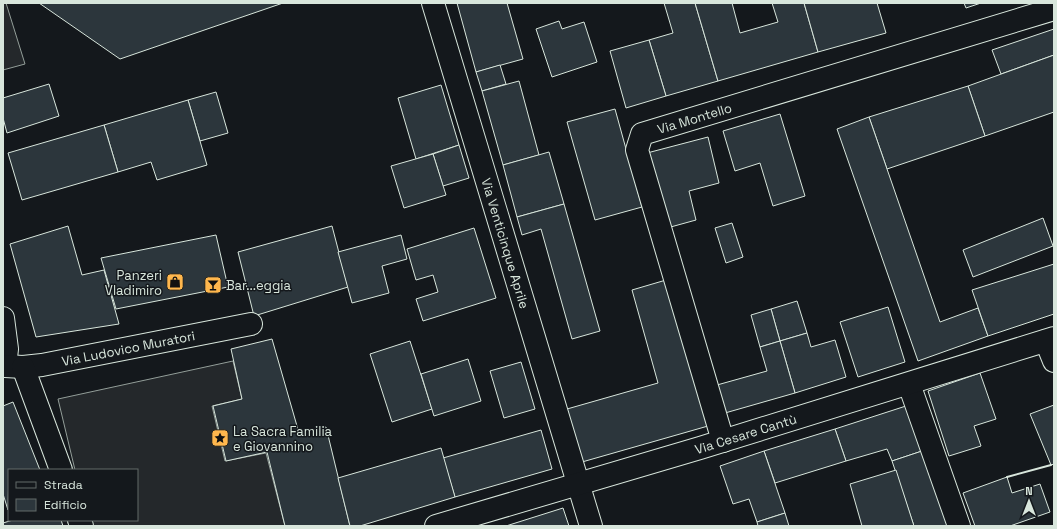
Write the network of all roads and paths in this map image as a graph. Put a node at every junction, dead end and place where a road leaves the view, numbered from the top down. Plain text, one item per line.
1 (433, 3) edge
2 (1054, 10) edge
3 (3, 318) edge
4 (251, 324) dead end
5 (1050, 339) edge
6 (1054, 361) edge
7 (11, 367) edge
8 (909, 384) junction
9 (723, 441) junction
10 (61, 469) edge
11 (578, 484) junction
12 (436, 526) edge
13 (591, 526) edge
14 (959, 526) edge

1 - 11 street, Via Venticinque Aprile
2 - 9 street, Via Montello
3 - 7 street
4 - 7 street, Via Ludovico Muratori
5 - 6 street
5 - 8 street, Via Cesare Cantù
7 - 10 street
8 - 9 street, Via Cesare Cantù
8 - 14 street
9 - 11 street, Via Cesare Cantù
11 - 12 street, Via Cesare Cantù
11 - 13 street, Via Venticinque Aprile

